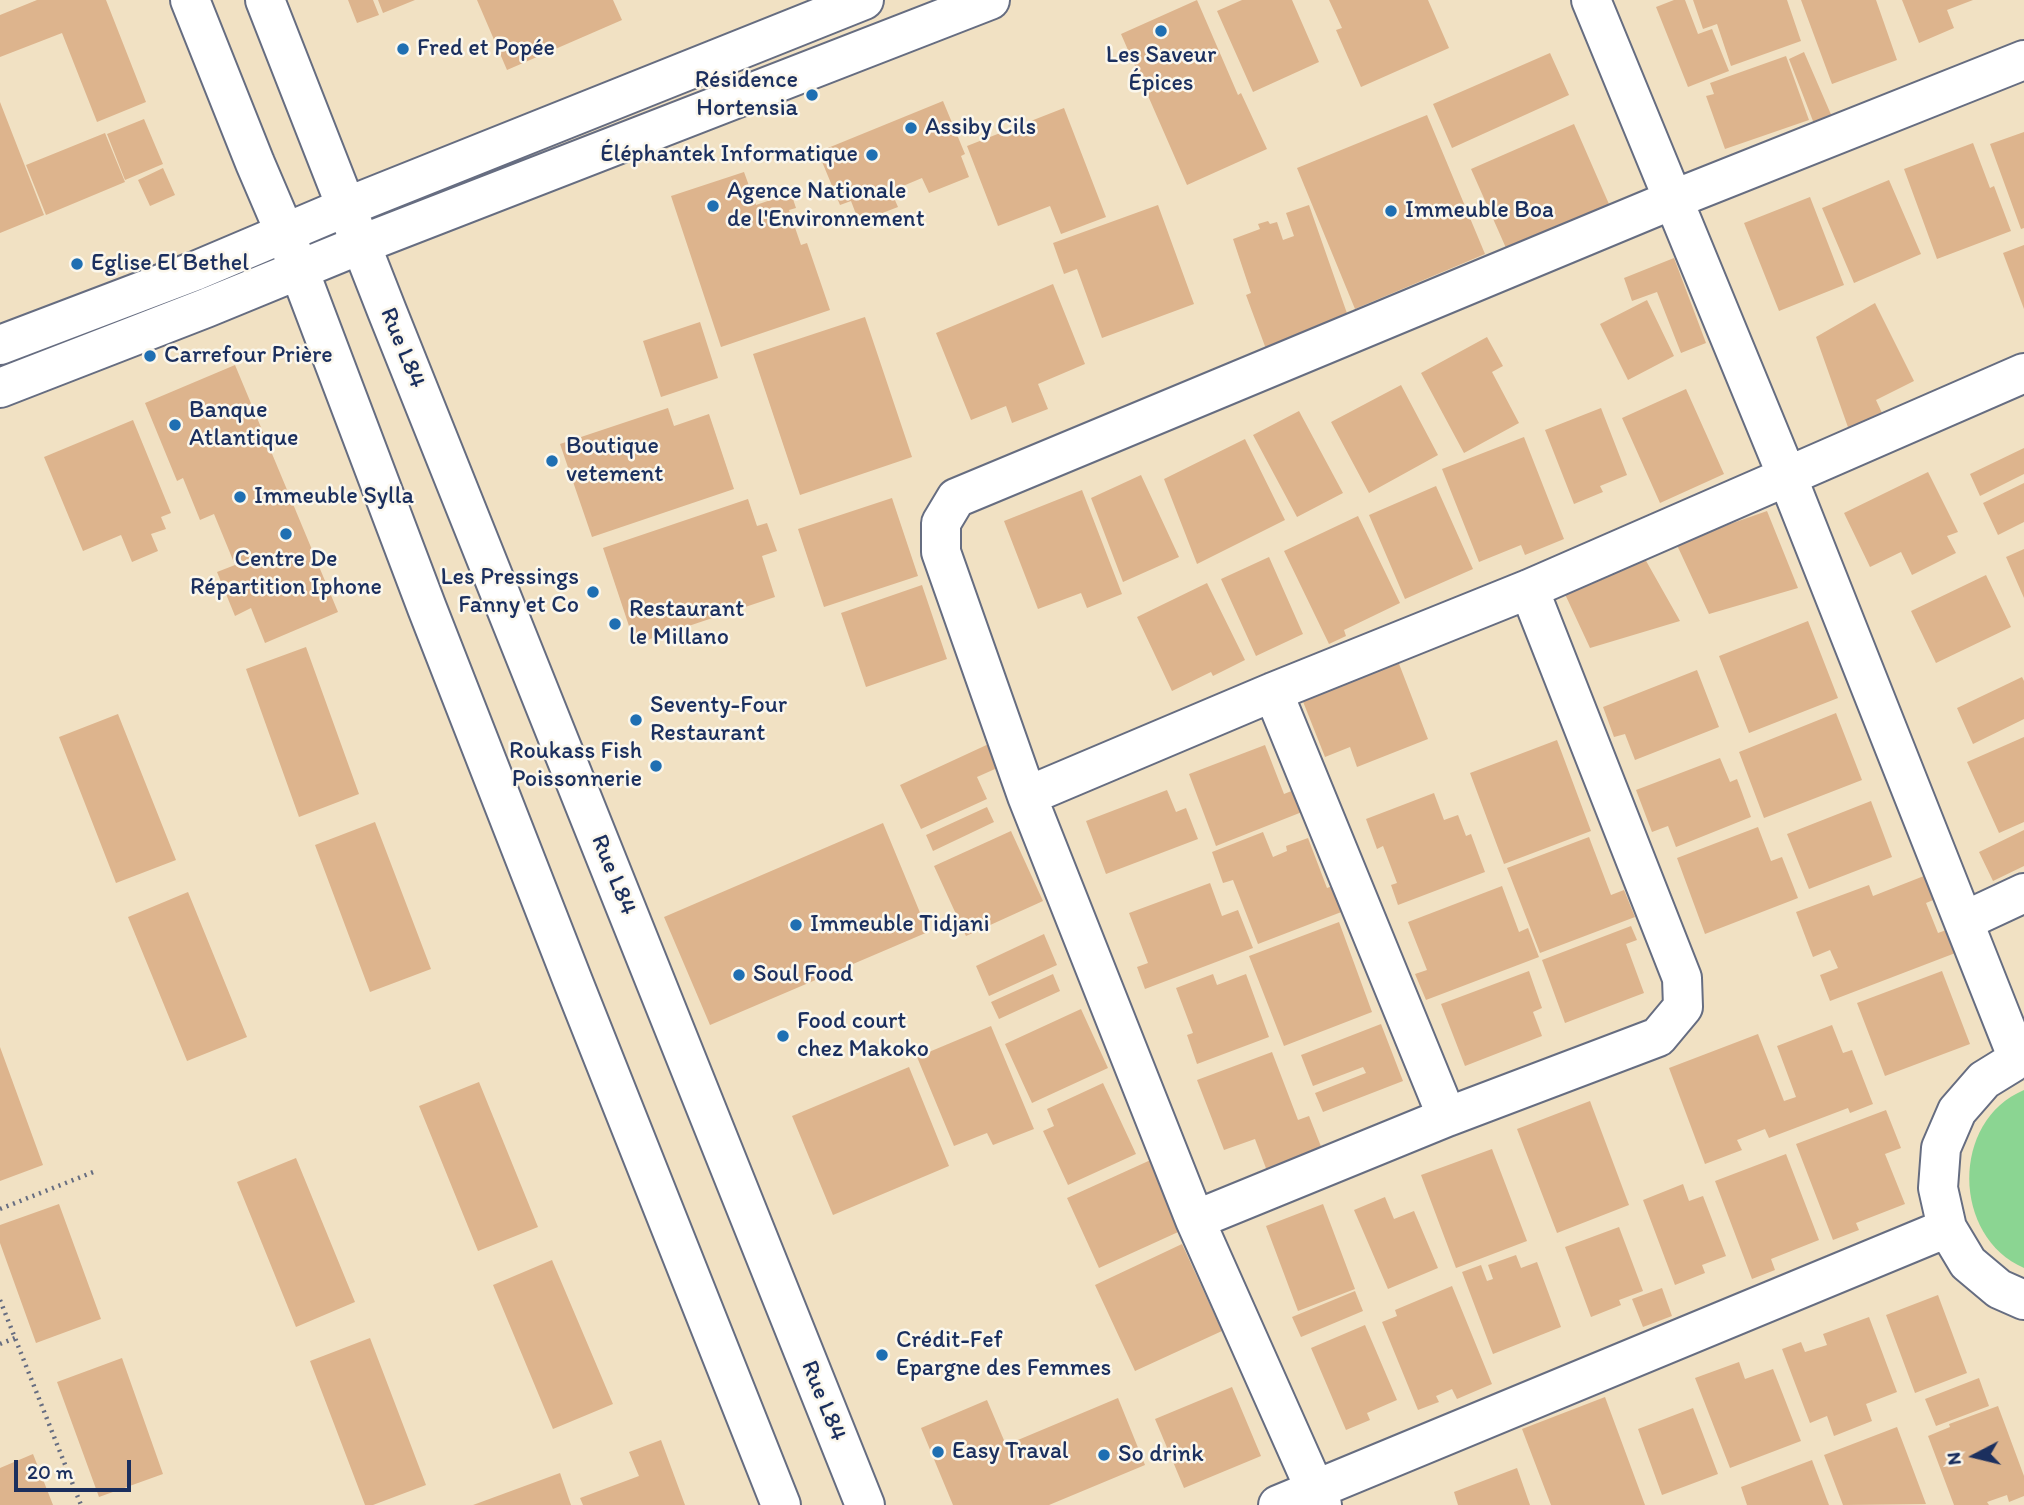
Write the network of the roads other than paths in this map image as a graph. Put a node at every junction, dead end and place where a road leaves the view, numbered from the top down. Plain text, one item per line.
1 (190, 0) edge
2 (265, 0) edge
3 (864, 0) edge
4 (990, 0) edge
5 (1591, 0) edge
6 (2024, 60) edge
7 (1672, 200) junction
8 (346, 207) junction
9 (285, 233) junction
10 (362, 244) junction
11 (298, 270) junction
12 (0, 345) edge
13 (2024, 373) edge
14 (0, 388) edge
15 (1787, 476) junction
16 (1529, 589) junction
17 (1273, 692) junction
18 (1027, 796) junction
19 (2024, 893) edge
20 (1964, 921) junction
21 (2021, 1058) edge
22 (1447, 1117) junction
23 (1195, 1220) junction
24 (1947, 1228) junction
25 (2024, 1300) edge
26 (1319, 1498) edge
27 (781, 1505) edge
28 (865, 1505) edge
29 (1278, 1505) edge

1 - 9 street
2 - 8 street, Rue L84
3 - 8 street
4 - 10 street
5 - 7 street
6 - 7 street
7 - 15 street
7 - 18 street
8 - 9 street
8 - 10 street, Rue L84
9 - 11 street
9 - 12 street
10 - 11 street
10 - 28 street, Rue L84
11 - 14 street
11 - 27 street
13 - 15 street
15 - 16 street
15 - 20 street
16 - 17 street
16 - 22 street
17 - 18 street
17 - 22 street
18 - 23 street
19 - 20 street
20 - 21 street
21 - 24 street
22 - 23 street
23 - 26 street
24 - 25 street
24 - 26 street
26 - 29 street

